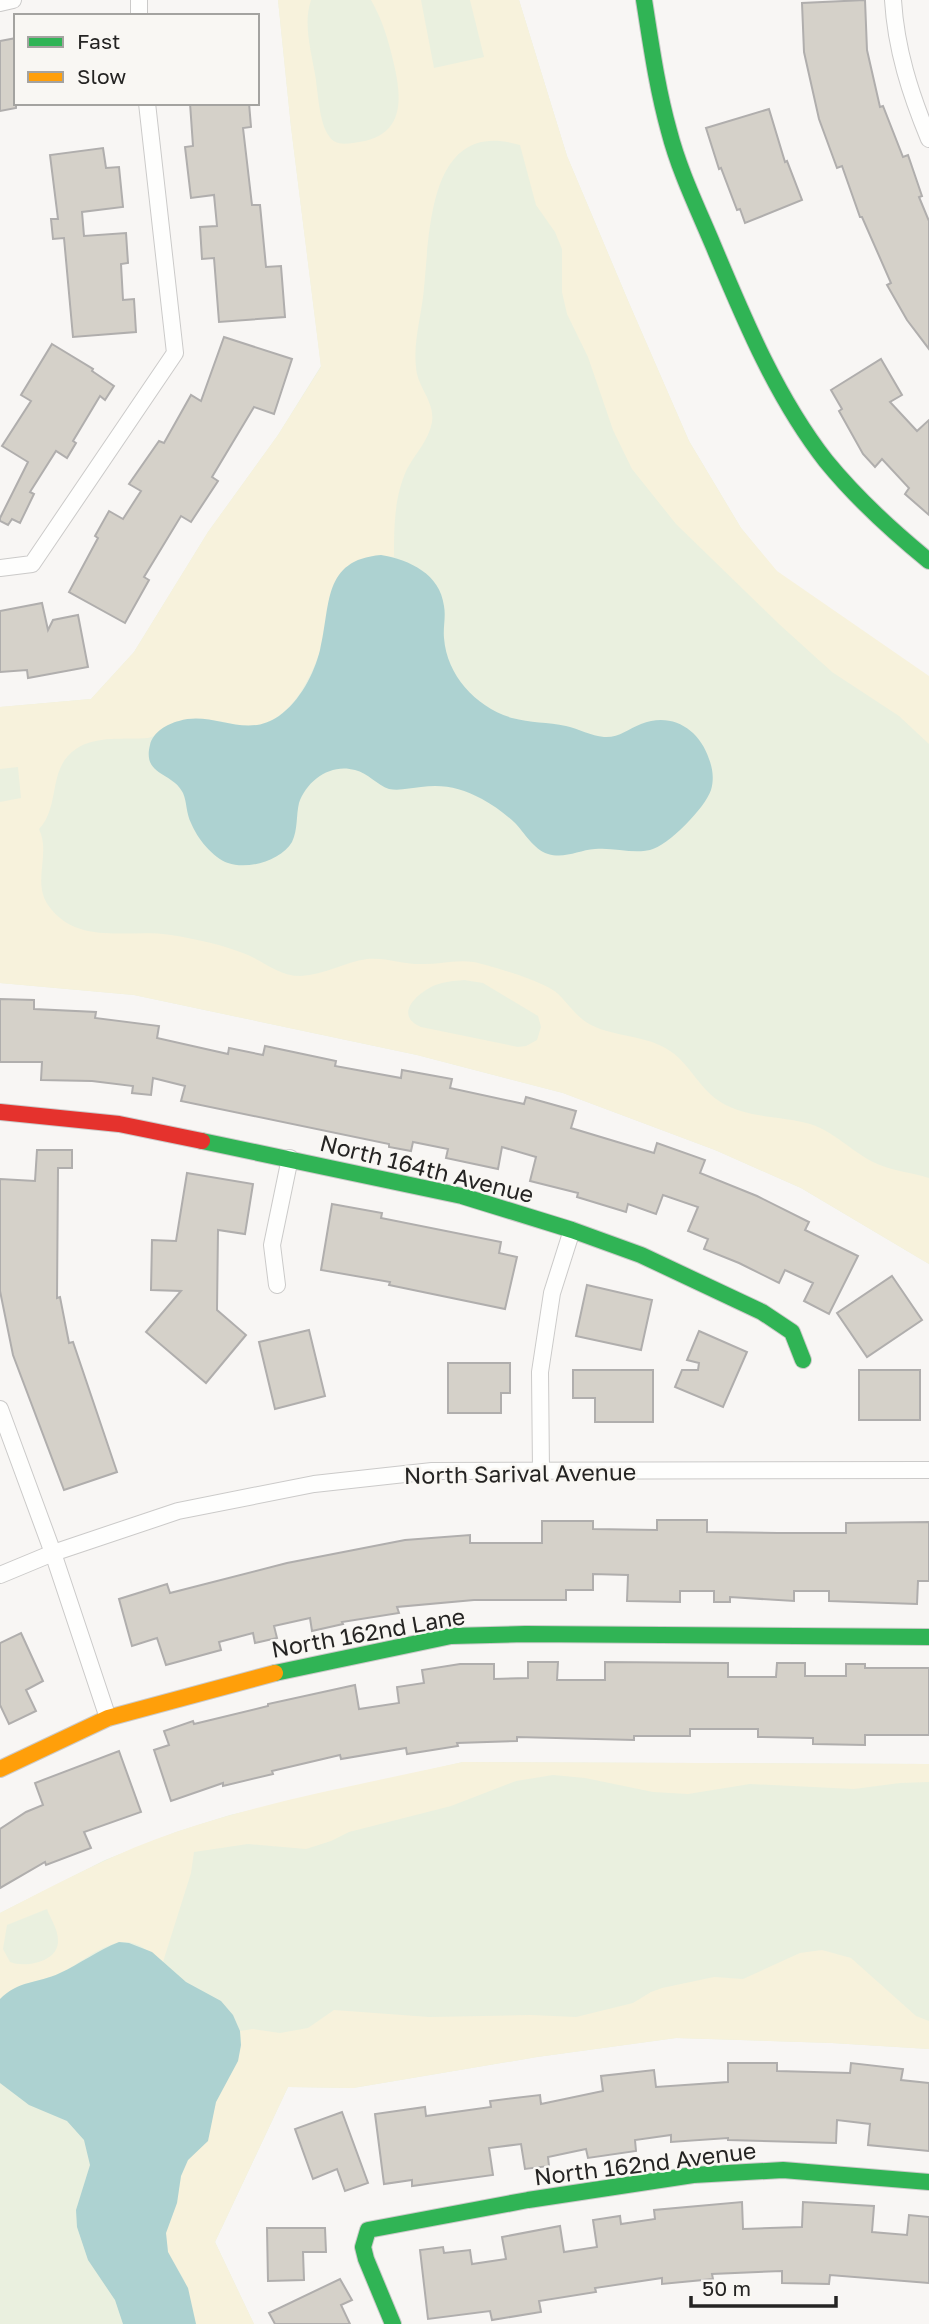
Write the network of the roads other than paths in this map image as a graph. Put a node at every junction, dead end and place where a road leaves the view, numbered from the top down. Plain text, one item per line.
1 (13, 0) edge
2 (644, 0) edge
3 (893, 0) edge
4 (0, 3) edge
5 (147, 105) edge
6 (929, 139) edge
7 (929, 561) edge
8 (0, 568) edge
9 (0, 1112) edge
10 (290, 1158) junction
11 (572, 1230) junction
12 (277, 1285) dead end
13 (803, 1360) dead end
14 (0, 1409) edge
15 (929, 1470) edge
16 (541, 1471) junction
17 (53, 1553) junction
18 (0, 1575) edge
19 (929, 1637) edge
20 (108, 1718) junction
21 (0, 1769) edge
22 (929, 2182) edge
23 (393, 2324) edge

1 - 4 street
2 - 7 street
3 - 6 street
5 - 8 street
9 - 10 street, North 164th Avenue
10 - 11 street, North 164th Avenue
10 - 12 street
11 - 13 street, North 164th Avenue
11 - 16 street
14 - 17 street
15 - 16 street, North Sarival Avenue
16 - 17 street, North Sarival Avenue
17 - 18 street, North Sarival Avenue
17 - 20 street
19 - 20 street, North 162nd Lane
20 - 21 street, North 162nd Lane
22 - 23 street, North 162nd Avenue

